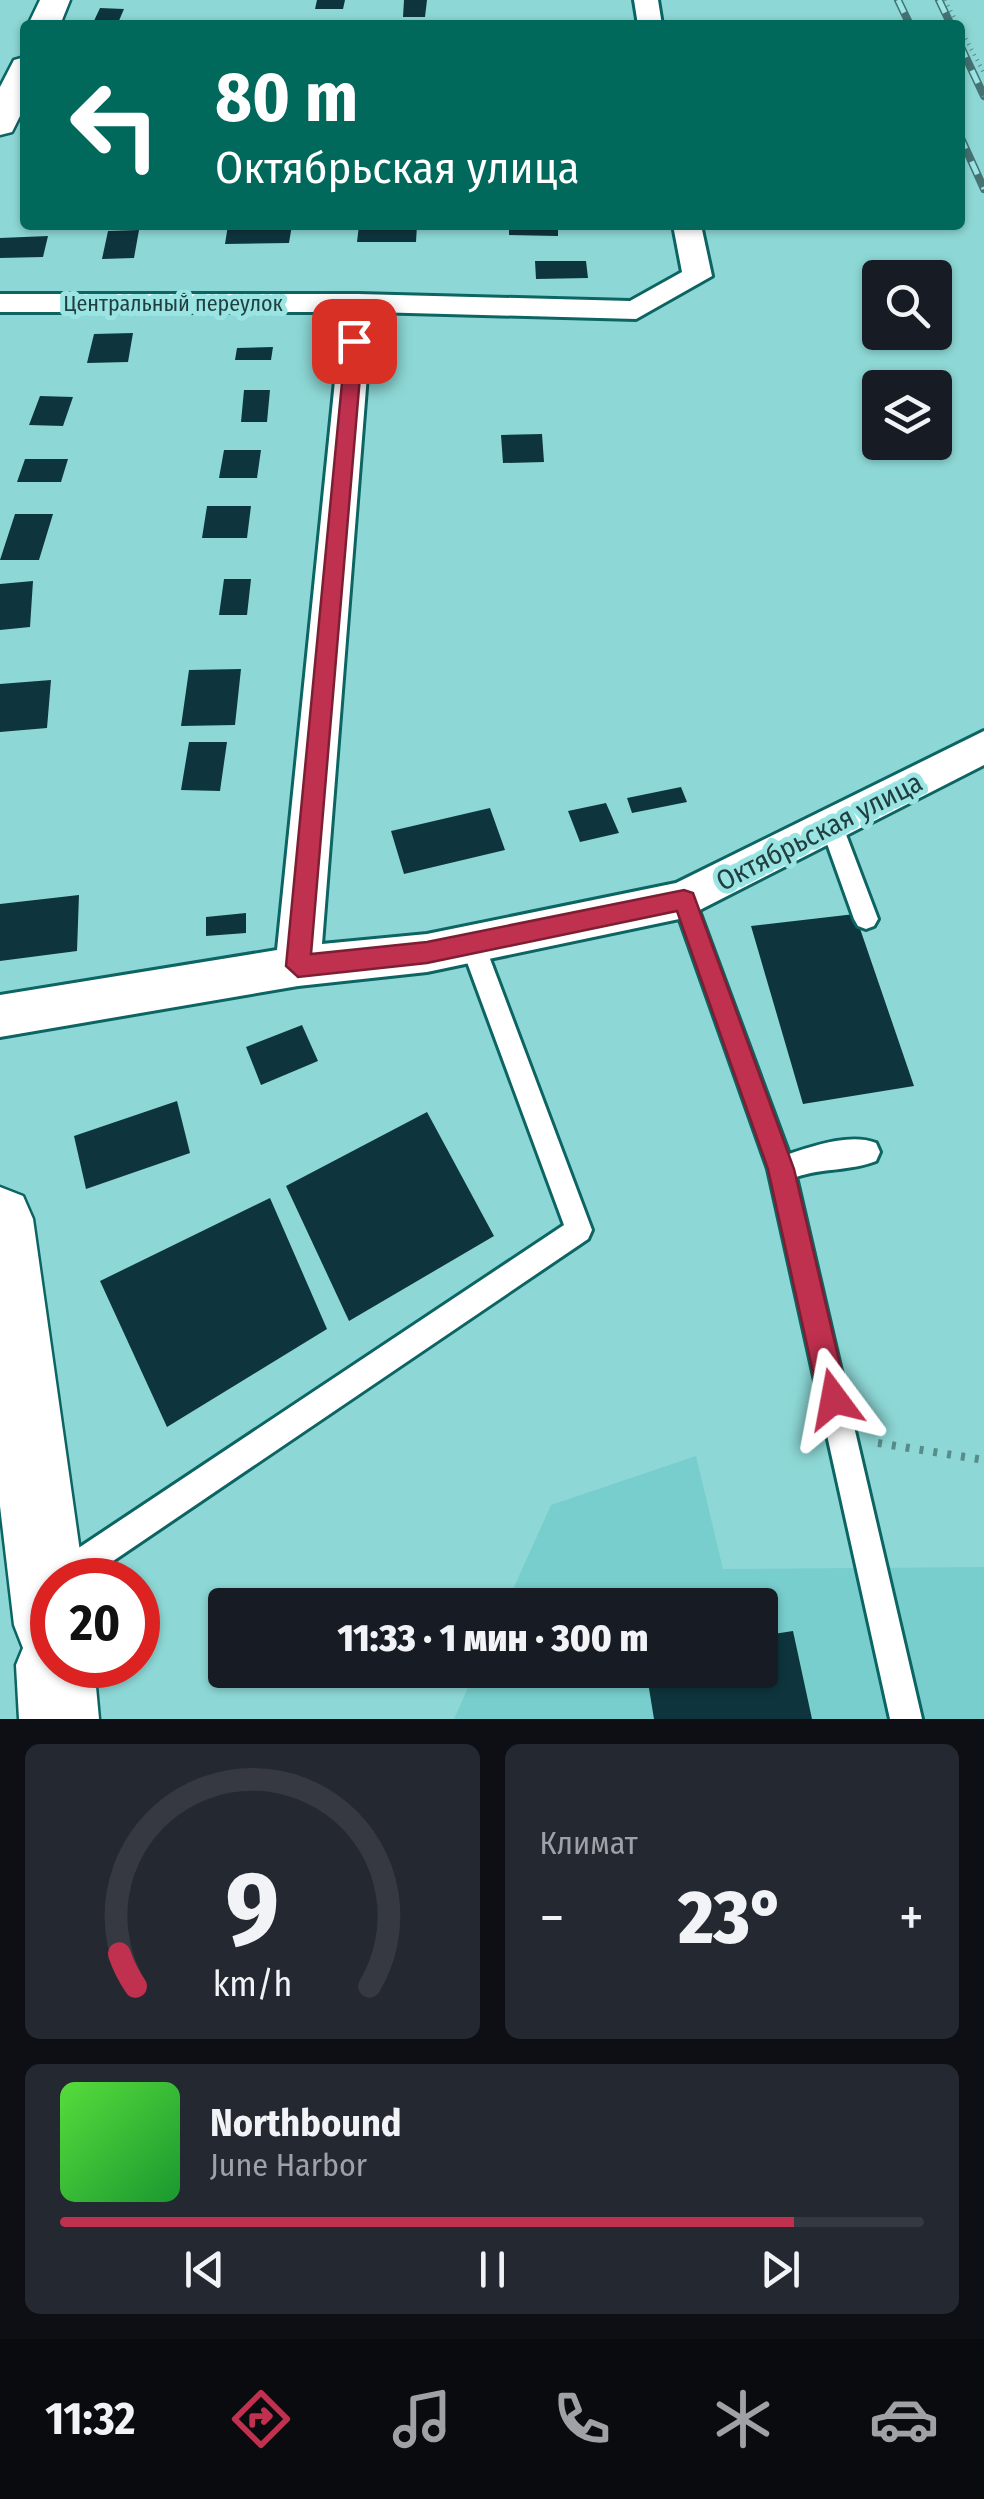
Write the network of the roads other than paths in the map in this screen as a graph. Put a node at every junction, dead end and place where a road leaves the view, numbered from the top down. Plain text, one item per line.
1 (20, 78) edge
2 (0, 125) edge
3 (688, 230) edge
4 (0, 302) edge
5 (358, 303) junction
6 (984, 747) edge
7 (832, 824) junction
8 (684, 900) junction
9 (866, 919) dead end
10 (472, 943) junction
11 (298, 966) junction
12 (0, 1016) edge
13 (867, 1152) dead end
14 (781, 1169) junction
15 (0, 1219) edge
16 (48, 1558) edge
17 (105, 1558) edge
18 (56, 1688) edge
19 (58, 1719) edge
20 (906, 1719) edge

1 - 2 street
3 - 5 street, Центральный переулок
4 - 5 street, Центральный переулок
5 - 11 street
6 - 7 street, Октябрьская улица
7 - 8 street, Октябрьская улица
7 - 9 lane
8 - 10 street, Октябрьская улица
8 - 14 lane
10 - 11 street, Октябрьская улица
10 - 17 lane
11 - 12 street, Октябрьская улица
13 - 14 lane
14 - 20 lane
15 - 16 street
18 - 19 street

